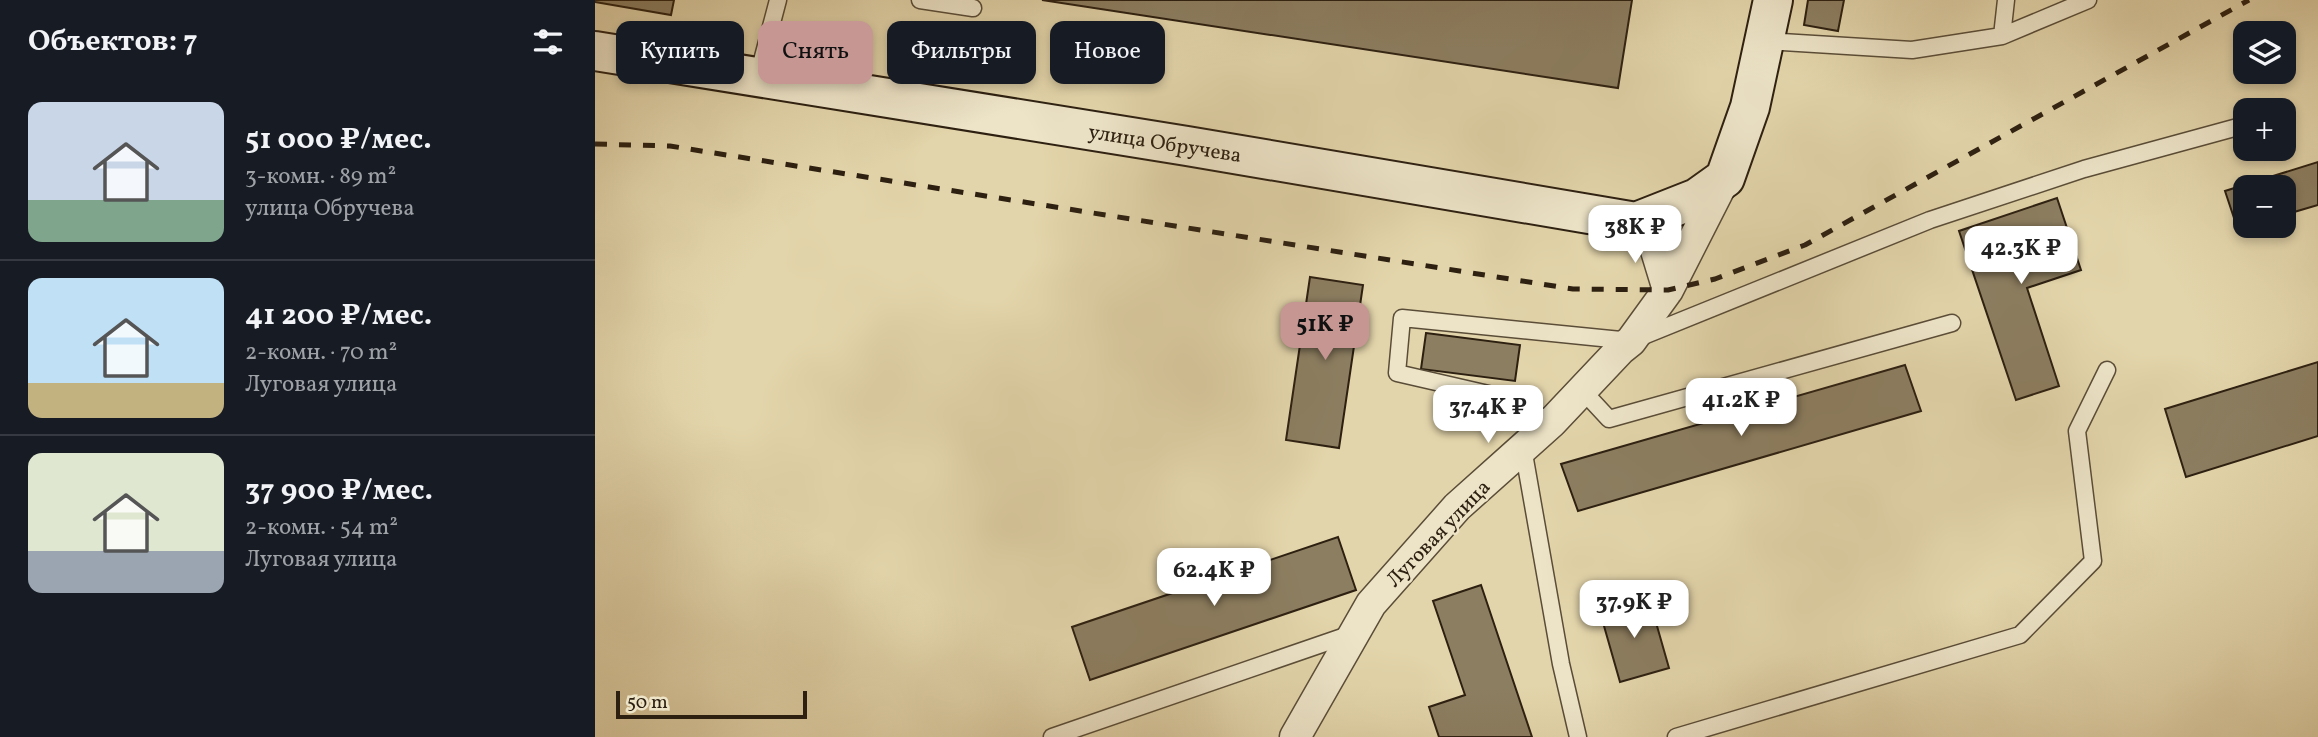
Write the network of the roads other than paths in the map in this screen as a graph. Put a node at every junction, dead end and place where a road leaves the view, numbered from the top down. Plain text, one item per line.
1 (778, 0) edge
2 (921, 0) edge
3 (1773, 0) edge
4 (2006, 0) edge
5 (2088, 0) edge
6 (973, 8) dead end
7 (772, 21) edge
8 (2003, 36) junction
9 (1765, 41) junction
10 (595, 51) edge
11 (758, 76) edge
12 (806, 84) edge
13 (2233, 128) edge
14 (1725, 178) junction
15 (1636, 222) junction
16 (1668, 290) junction
17 (1952, 323) dead end
18 (1631, 341) junction
19 (2106, 370) dead end
20 (1583, 391) junction
21 (1552, 422) junction
22 (1523, 448) junction
23 (1353, 634) junction
24 (1052, 737) edge
25 (1296, 737) edge
26 (1579, 737) edge
27 (1676, 737) edge

1 - 7 lane
2 - 6 lane
3 - 9 main road
4 - 8 lane
5 - 8 lane
8 - 9 lane
9 - 14 main road
10 - 11 main road, улица Обручева
12 - 15 main road, улица Обручева
13 - 18 lane
14 - 15 main road
14 - 16 street, Луговая улица
15 - 16 street
16 - 18 street, Луговая улица
17 - 20 lane
18 - 20 street, Луговая улица
18 - 21 lane
19 - 27 lane
20 - 21 street, Луговая улица
21 - 22 street, Луговая улица
22 - 23 street, Луговая улица
22 - 26 lane
23 - 24 lane
23 - 25 street, Луговая улица

